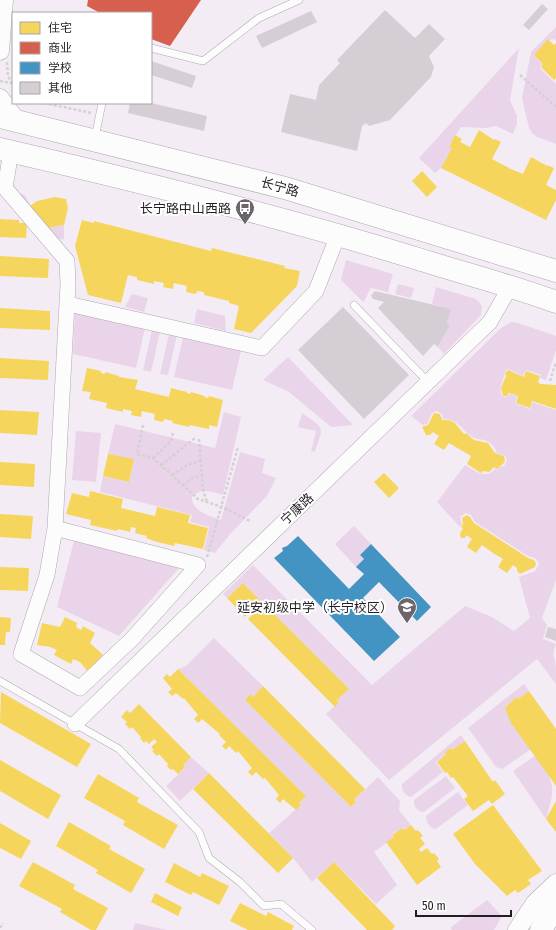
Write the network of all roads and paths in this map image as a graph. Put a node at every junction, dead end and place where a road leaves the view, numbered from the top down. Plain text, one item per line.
1 (4, 0) edge
2 (299, 0) edge
3 (152, 48) edge
4 (0, 51) edge
5 (520, 75) dead end
6 (0, 81) edge
7 (12, 83) dead end
8 (0, 98) edge
9 (49, 104) edge
10 (102, 104) edge
11 (556, 107) edge
12 (100, 115) junction
13 (8, 118) edge
14 (95, 139) junction
15 (6, 150) edge
16 (338, 235) junction
17 (556, 271) edge
18 (510, 287) junction
19 (556, 302) edge
20 (68, 304) junction
21 (354, 305) dead end
22 (556, 364) edge
23 (550, 381) dead end
24 (428, 382) junction
25 (143, 425) dead end
26 (174, 433) dead end
27 (194, 438) dead end
28 (199, 439) dead end
29 (238, 448) dead end
30 (153, 458) junction
31 (201, 460) junction
32 (161, 465) junction
33 (172, 475) junction
34 (202, 476) junction
35 (183, 485) junction
36 (207, 503) junction
37 (222, 507) junction
38 (250, 521) dead end
39 (55, 528) junction
40 (198, 565) junction
41 (0, 681) edge
42 (75, 724) junction
43 (556, 883) edge
44 (556, 904) edge
45 (3, 923) dead end
46 (0, 928) edge
47 (312, 930) edge
48 (517, 930) edge
49 (541, 930) edge

1 - 4 street
2 - 3 lane
5 - 11 path
6 - 7 path
8 - 13 street
9 - 12 path
10 - 12 lane
12 - 14 lane
13 - 14 main road, 长宁路
14 - 17 main road, 长宁路
15 - 16 main road
15 - 20 street
16 - 18 main road
16 - 20 street
18 - 19 main road
18 - 24 street, 宁康路
20 - 39 street
21 - 24 lane
22 - 23 path
24 - 42 street, 宁康路
25 - 30 path
26 - 30 path
27 - 32 path
28 - 31 path
29 - 37 path
30 - 32 path
31 - 33 path
31 - 34 path
32 - 33 path
33 - 35 path
34 - 35 path
34 - 36 path
35 - 36 path
36 - 37 path
37 - 38 path
37 - 40 path
39 - 40 street
39 - 40 street
41 - 42 lane
42 - 47 lane
43 - 48 street
44 - 49 main road
45 - 46 path

